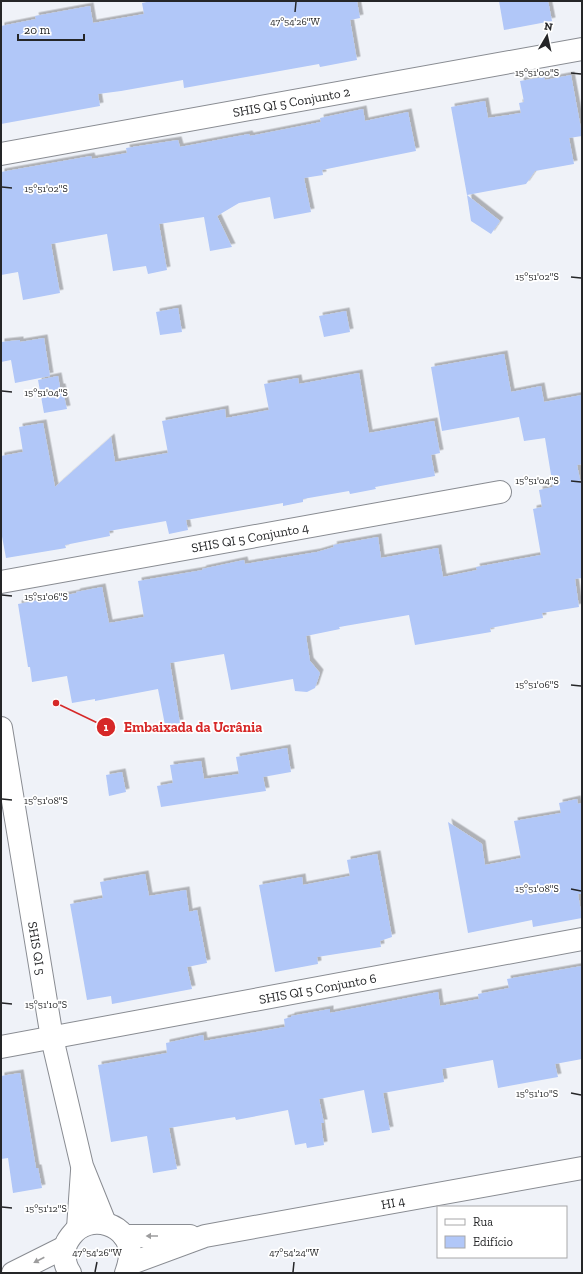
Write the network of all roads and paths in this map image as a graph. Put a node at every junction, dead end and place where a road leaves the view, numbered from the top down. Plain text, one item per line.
1 (582, 49) edge
2 (1, 154) edge
3 (500, 492) dead end
4 (1, 582) edge
5 (1, 728) edge
6 (582, 939) edge
7 (52, 1038) junction
8 (1, 1047) edge
9 (82, 1166) junction
10 (582, 1168) edge
11 (105, 1223) junction
12 (78, 1228) junction
13 (124, 1236) junction
14 (205, 1236) junction
15 (65, 1247) junction
16 (128, 1269) edge
17 (13, 1273) edge
18 (70, 1273) edge

1 - 2 street, SHIS QI 5 Conjunto 2
3 - 4 street, SHIS QI 5 Conjunto 4
5 - 7 street, SHIS QI 5
6 - 7 street, SHIS QI 5 Conjunto 6
7 - 8 street, SHIS QI 5 Conjunto 6
7 - 9 street, SHIS QI 5
9 - 11 street, SHIS QI 5
9 - 12 street, SHIS QI 5
10 - 14 street, HI 4
11 - 12 street
11 - 13 street
12 - 15 street
14 -> 13 street, HI 4
13 - 16 street
14 - 16 street, HI 4
15 -> 17 street
15 - 18 street

